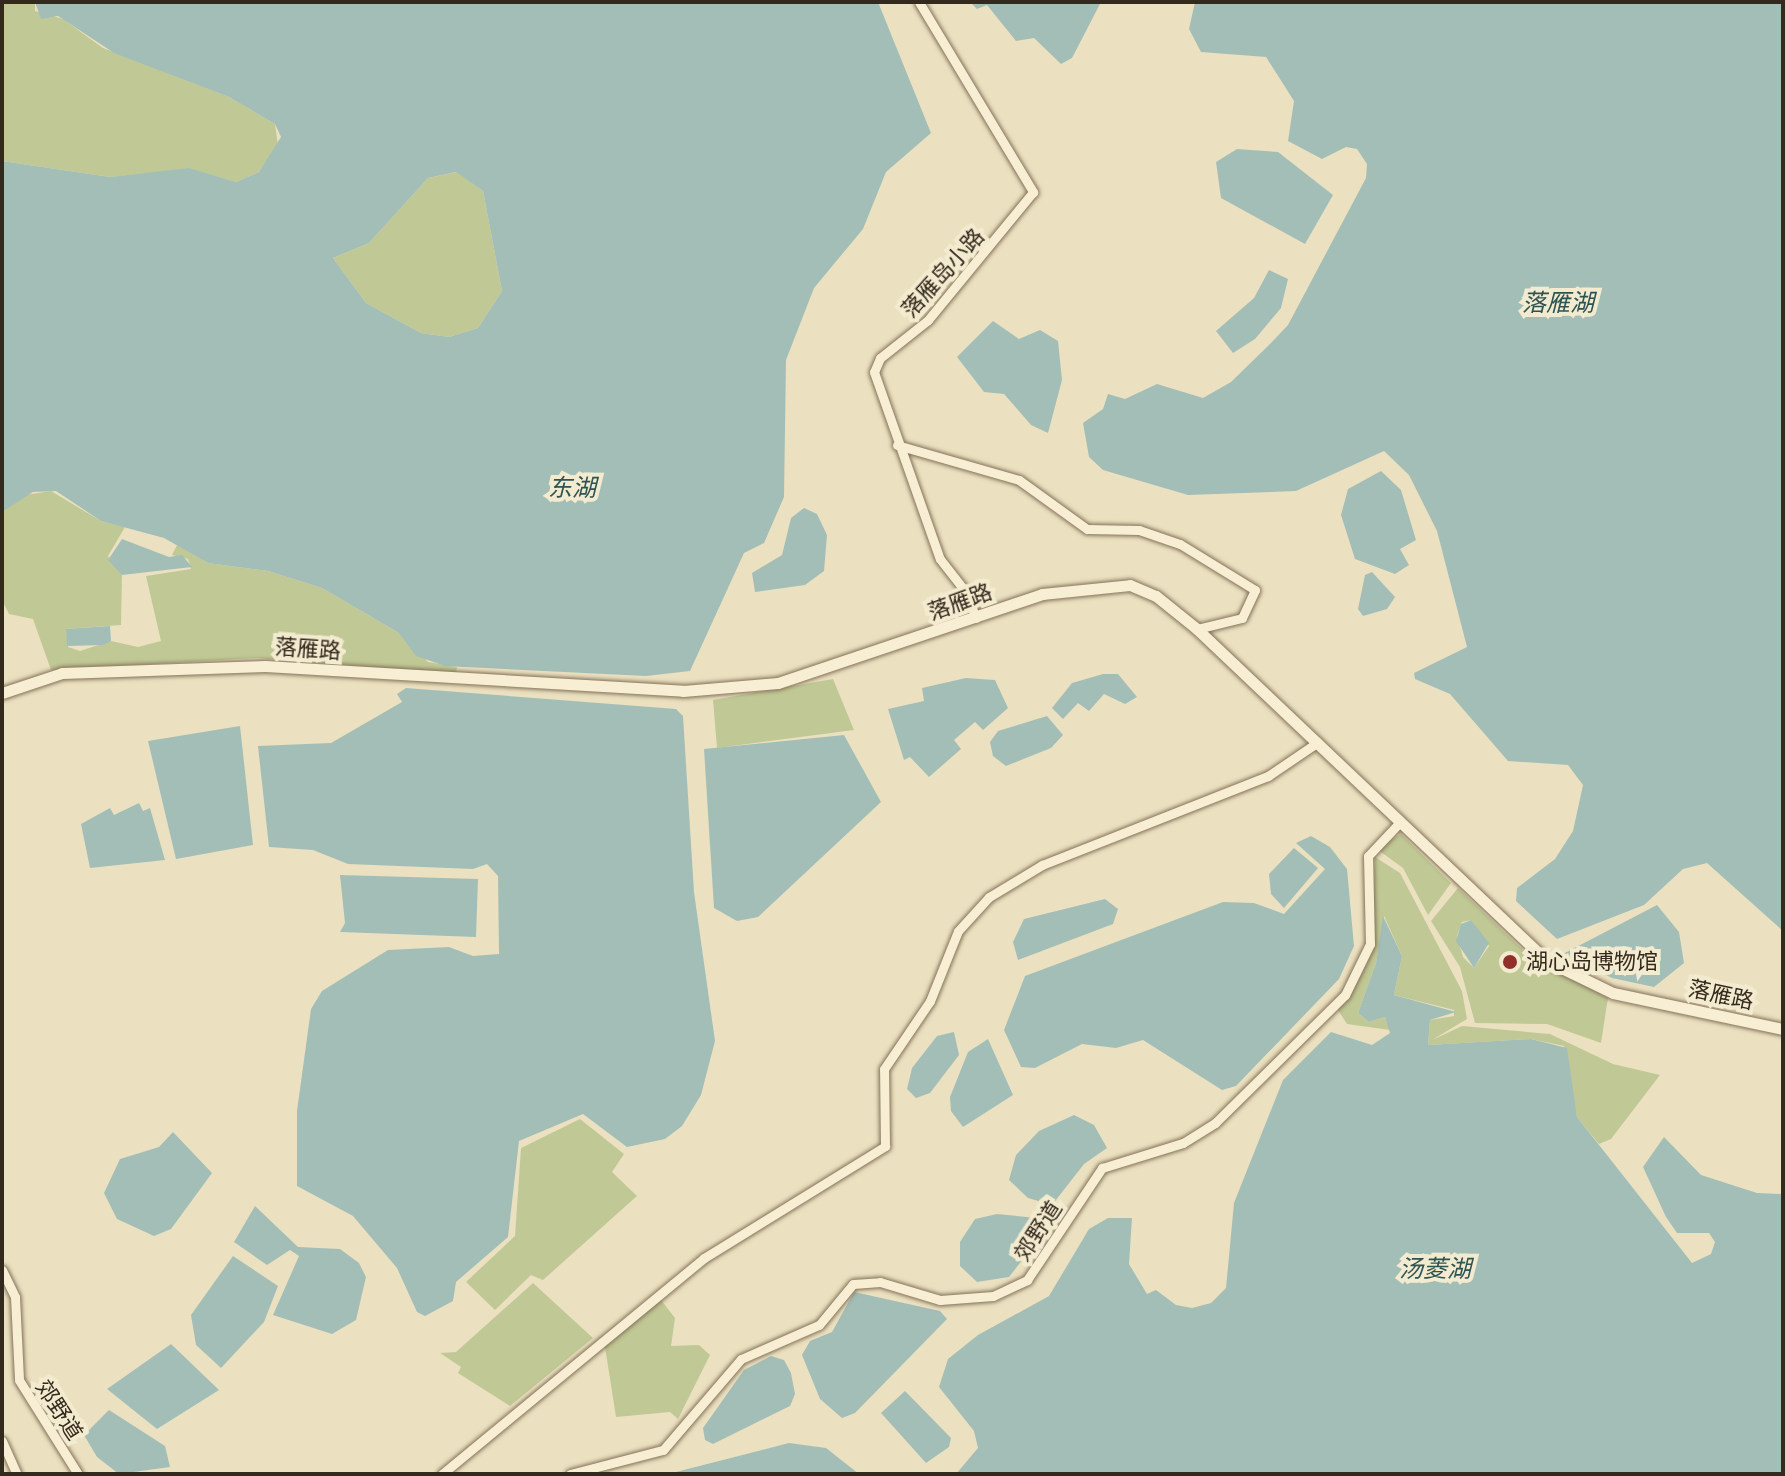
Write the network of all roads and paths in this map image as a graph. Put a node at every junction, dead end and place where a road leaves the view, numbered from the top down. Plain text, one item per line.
1 (919, 2) edge
2 (897, 445) junction
3 (976, 618) junction
4 (1197, 629) junction
5 (2, 693) edge
6 (1318, 742) junction
7 (1400, 822) junction
8 (1783, 1029) edge
9 (2, 1270) edge
10 (2, 1441) edge
11 (17, 1474) edge
12 (78, 1474) edge
13 (442, 1474) edge
14 (570, 1474) edge

1 - 2 street, 落雁岛小路
2 - 3 street, 落雁岛小路
2 - 4 street
3 - 4 street, 落雁路
3 - 5 street, 落雁路
4 - 6 street, 落雁路
6 - 7 street, 落雁路
6 - 13 street
7 - 8 street, 落雁路
7 - 14 street, 郊野道
9 - 12 street, 郊野道
10 - 11 street

